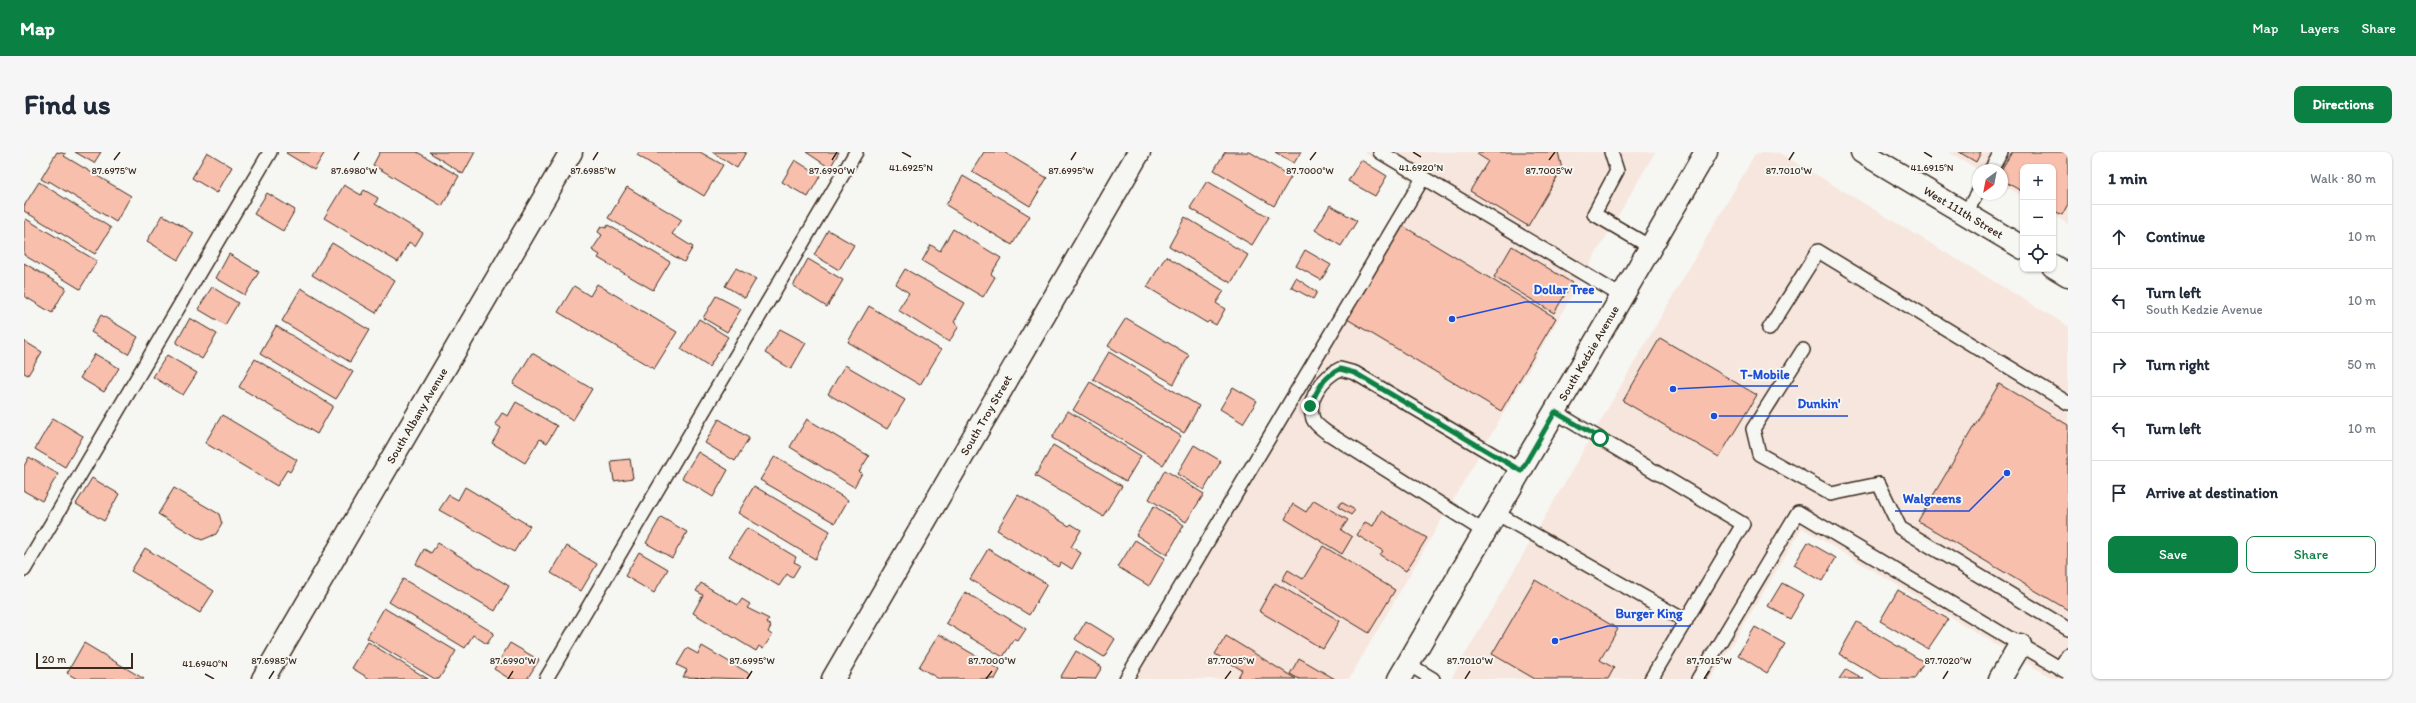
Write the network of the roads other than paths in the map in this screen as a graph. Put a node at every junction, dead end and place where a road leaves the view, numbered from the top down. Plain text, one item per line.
1 (270, 152) edge
2 (571, 152) edge
3 (856, 152) edge
4 (1139, 152) edge
5 (1380, 152) edge
6 (1611, 152) edge
7 (1706, 152) edge
8 (1862, 152) edge
9 (2001, 152) edge
10 (1994, 164) edge
11 (1424, 178) junction
12 (1973, 200) edge
13 (1965, 214) junction
14 (2020, 246) edge
15 (1652, 248) junction
16 (2056, 268) edge
17 (2068, 275) edge
18 (1623, 297) junction
19 (1769, 329) dead end
20 (1803, 350) dead end
21 (2068, 403) edge
22 (1555, 412) junction
23 (1521, 471) junction
24 (1496, 513) junction
25 (1485, 532) junction
26 (24, 570) edge
27 (1686, 621) junction
28 (2068, 629) edge
29 (2020, 645) junction
30 (2068, 655) edge
31 (1403, 671) edge
32 (2064, 671) edge
33 (263, 679) edge
34 (546, 679) edge
35 (832, 679) edge
36 (1126, 679) edge
37 (1433, 679) edge
38 (1651, 679) edge
39 (1698, 679) edge
40 (2000, 679) edge

1 - 26 lane
2 - 33 street, South Albany Avenue
3 - 34 lane
4 - 35 street, South Troy Street
5 - 11 lane
6 - 15 lane
7 - 15 street, South Kedzie Avenue
8 - 13 street, West 111th Street
9 - 10 lane
11 - 18 lane
11 - 36 lane
12 - 13 lane
13 - 14 street, West 111th Street
15 - 18 street, South Kedzie Avenue
16 - 17 street
18 - 22 street, South Kedzie Avenue
19 - 21 lane
20 - 28 lane
22 - 23 street, South Kedzie Avenue
22 - 27 lane
23 - 24 street, South Kedzie Avenue
23 - 25 lane
24 - 25 street, South Kedzie Avenue
24 - 27 lane
25 - 31 street, South Kedzie Avenue
27 - 38 lane
29 - 32 lane
29 - 39 lane
29 - 40 street
30 - 32 lane
31 - 37 lane

